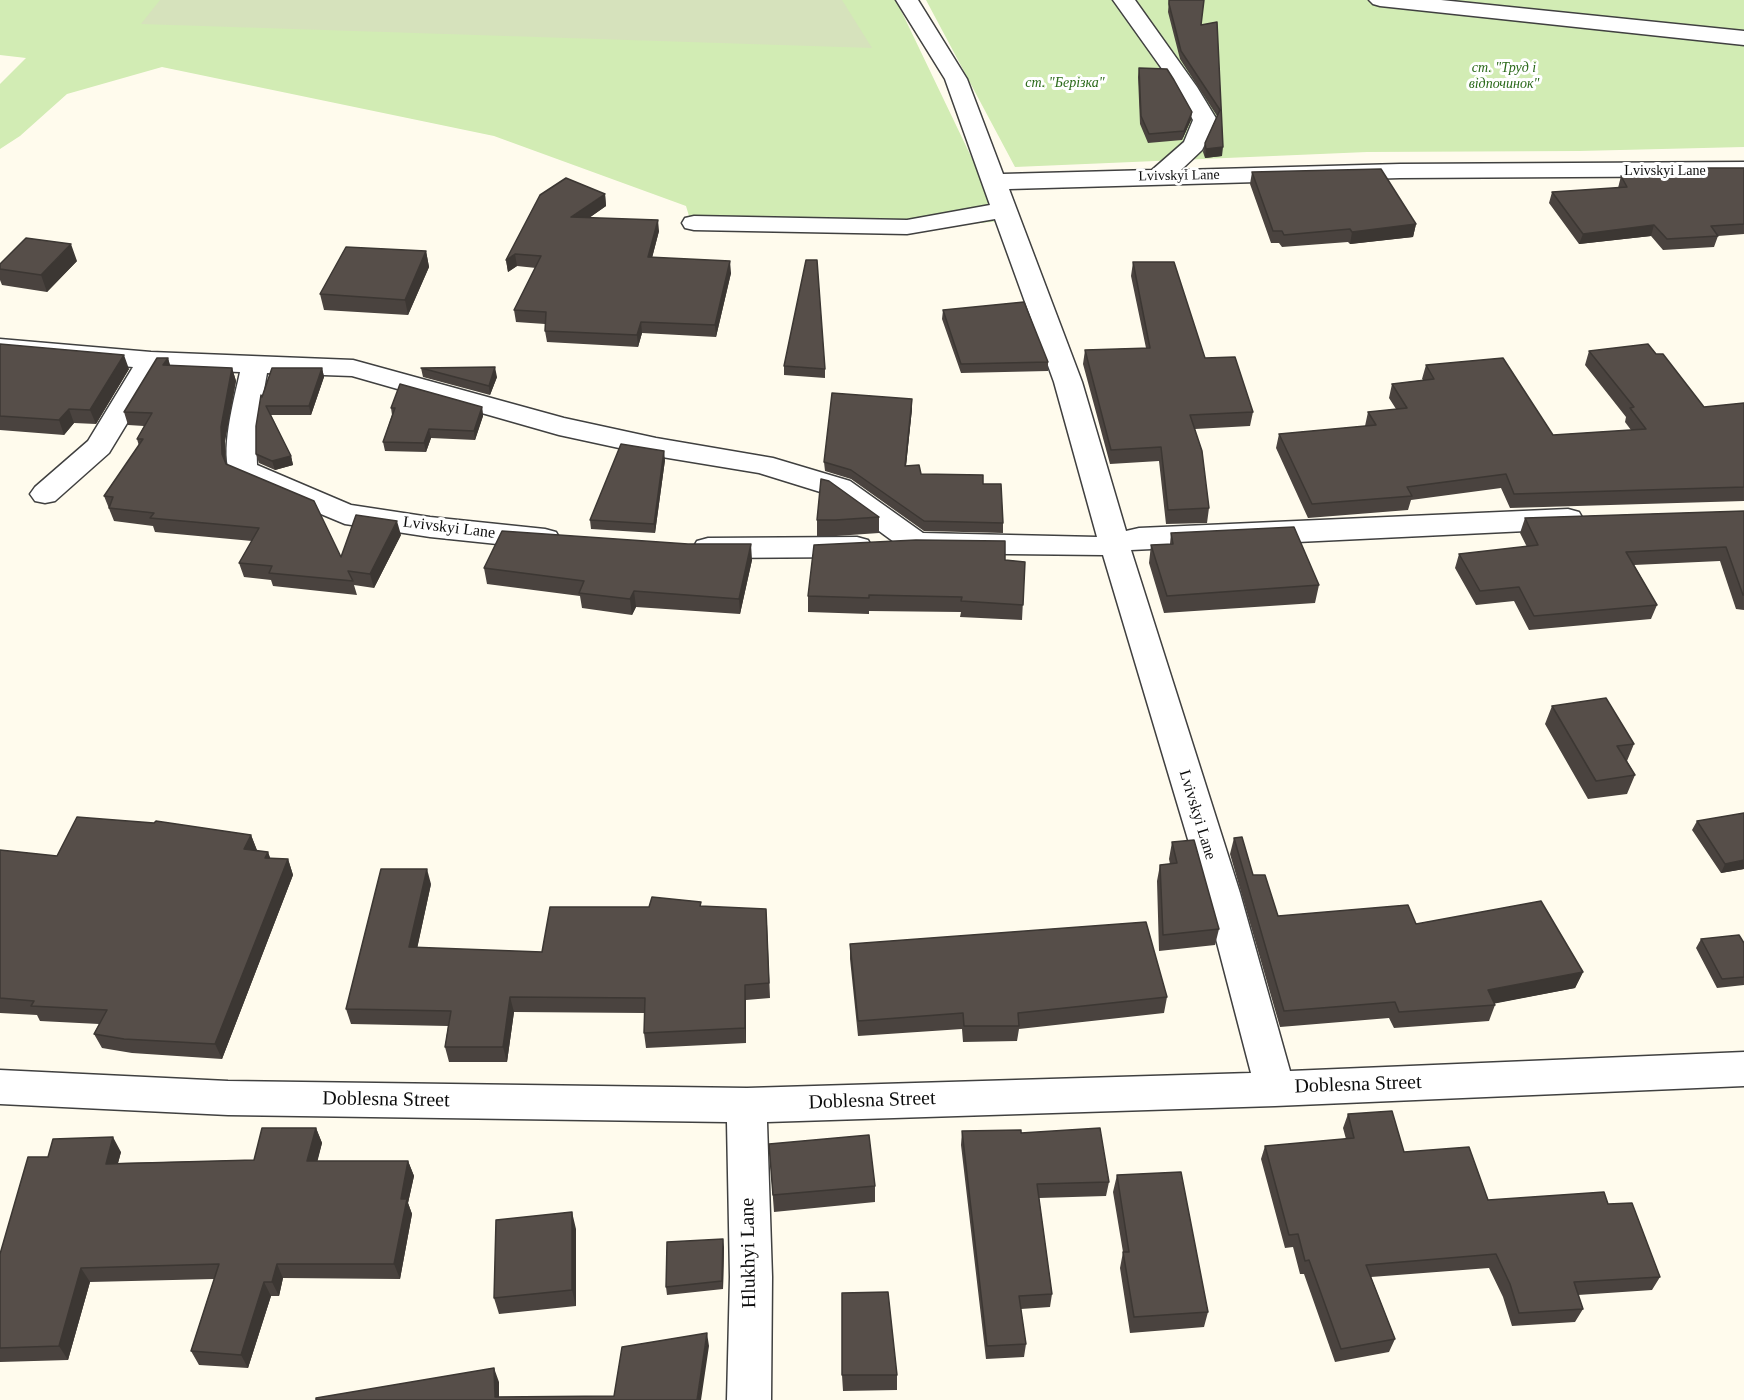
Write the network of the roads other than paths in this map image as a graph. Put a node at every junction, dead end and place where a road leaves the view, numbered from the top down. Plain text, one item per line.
1 (907, 0) edge
2 (1124, 0) edge
3 (1380, 0) edge
4 (1744, 38) edge
5 (1744, 169) edge
6 (1160, 177) junction
7 (1000, 196) junction
8 (694, 223) dead end
9 (0, 347) edge
10 (151, 360) junction
11 (255, 364) junction
12 (45, 494) dead end
13 (1591, 518) edge
14 (574, 540) edge
15 (916, 543) junction
16 (1114, 543) junction
17 (679, 547) edge
18 (1744, 1069) edge
19 (0, 1087) edge
20 (1275, 1089) junction
21 (747, 1105) junction
22 (749, 1400) edge

1 - 7 street
2 - 6 street
3 - 4 street
5 - 6 street, Lvivskyi Lane
6 - 7 street, Lvivskyi Lane
7 - 8 street
7 - 16 street, Lvivskyi Lane
9 - 10 street
10 - 11 street
10 - 12 street
11 - 14 street, Lvivskyi Lane
11 - 15 street
13 - 16 street
15 - 16 street
15 - 17 street
16 - 20 street, Lvivskyi Lane
18 - 20 street, Doblesna Street
19 - 21 street, Doblesna Street
20 - 21 street, Doblesna Street
21 - 22 street, Hlukhyi Lane

